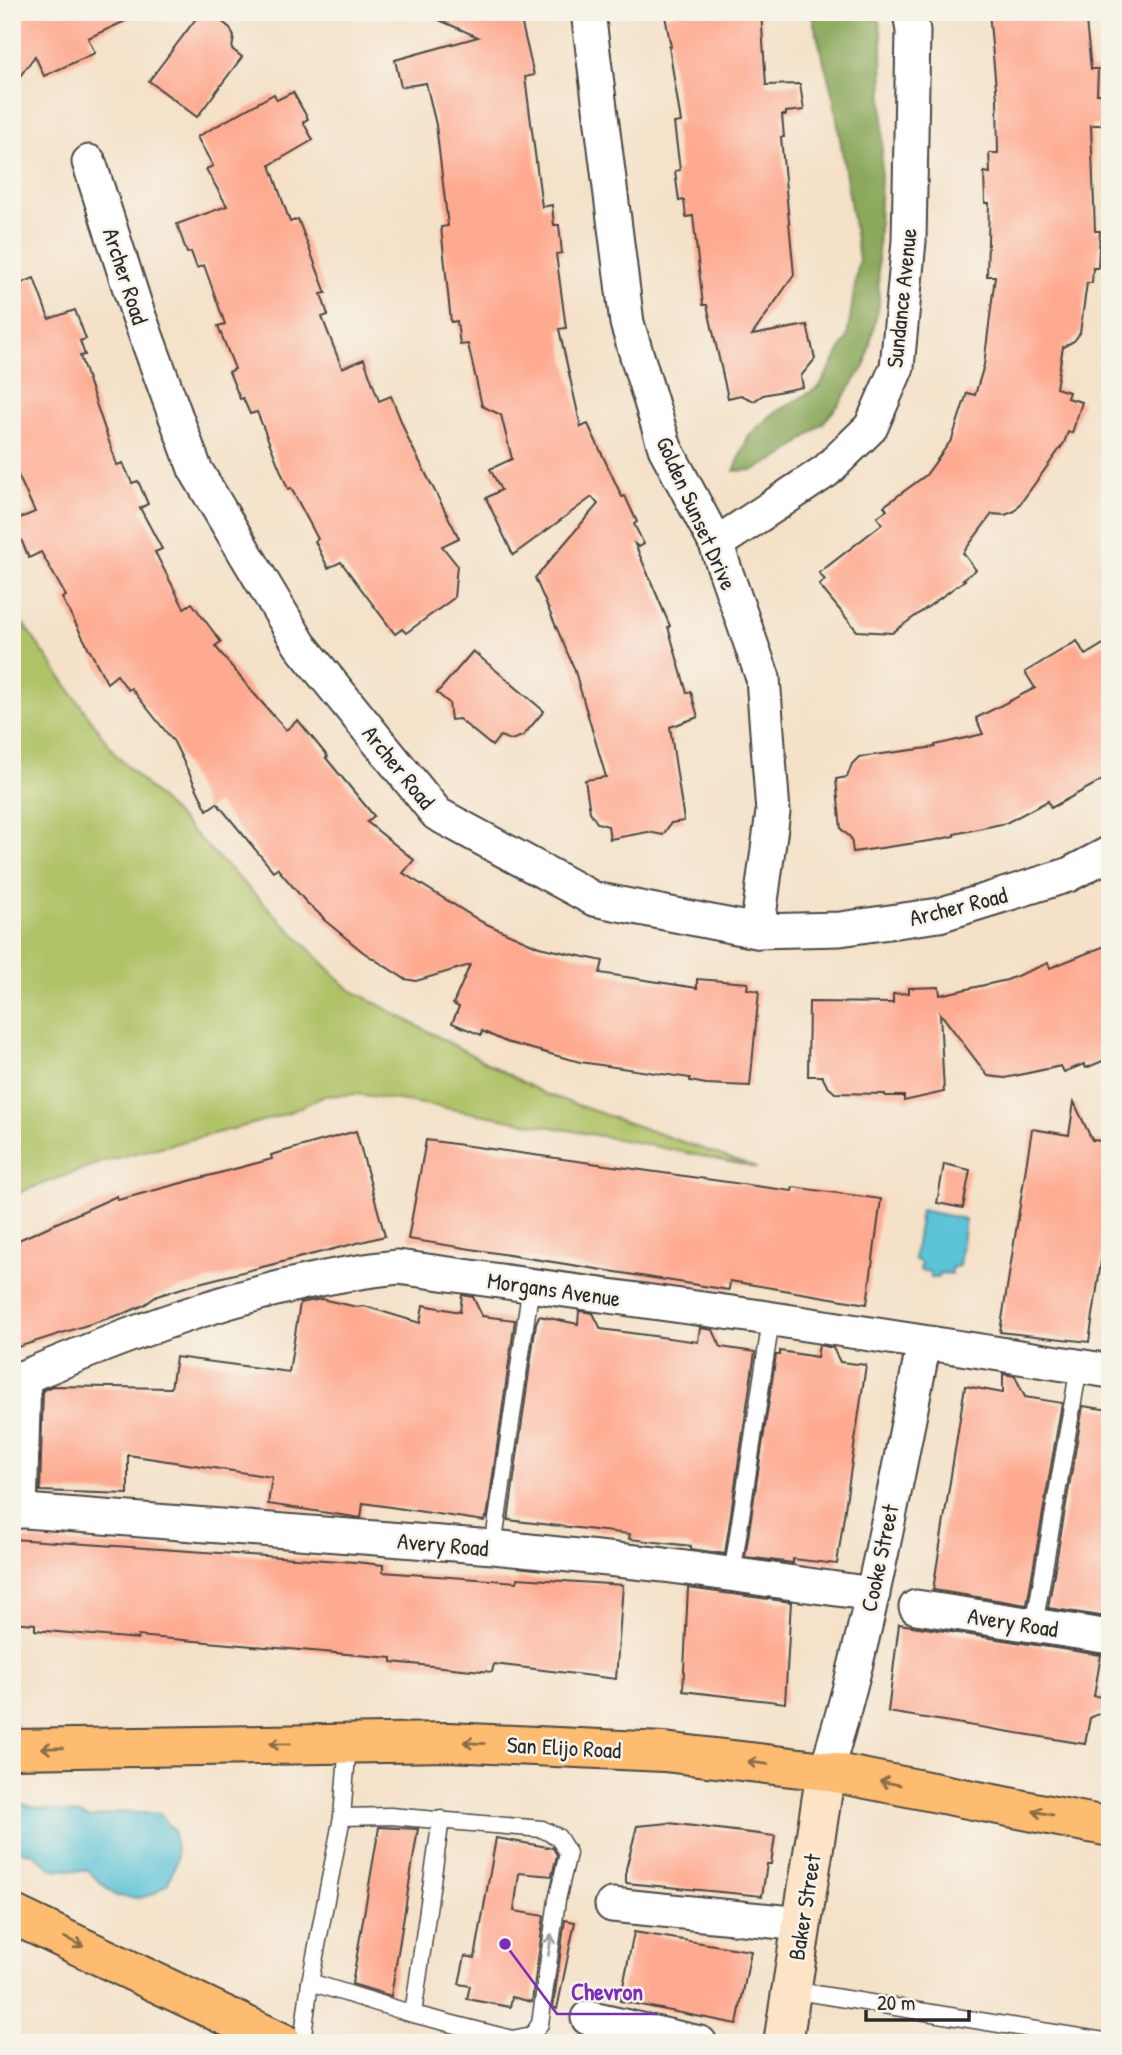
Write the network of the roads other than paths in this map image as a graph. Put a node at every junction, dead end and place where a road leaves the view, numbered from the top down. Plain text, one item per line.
1 (588, 12) edge
2 (910, 12) edge
3 (89, 162) dead end
4 (716, 544) junction
5 (1110, 853) edge
6 (757, 931) junction
7 (531, 1285) junction
8 (771, 1320) junction
9 (924, 1343) junction
10 (1094, 1369) edge
11 (18, 1380) edge
12 (16, 1511) edge
13 (493, 1548) junction
14 (732, 1575) junction
15 (873, 1594) junction
16 (916, 1607) dead end
17 (1034, 1626) junction
18 (1110, 1637) edge
19 (348, 1743) junction
20 (12, 1749) edge
21 (826, 1772) junction
22 (342, 1817) junction
23 (441, 1819) junction
24 (1110, 1826) edge
25 (612, 1905) dead end
26 (12, 1914) edge
27 (802, 1924) junction
28 (310, 1982) junction
29 (791, 1990) junction
30 (413, 2014) junction
31 (588, 2018) dead end
32 (1110, 2042) edge
33 (283, 2043) edge
34 (302, 2043) edge
35 (700, 2043) edge
36 (783, 2043) edge

1 - 4 street, Golden Sunset Drive
2 - 4 street, Sundance Avenue
3 - 6 street, Archer Road
4 - 6 street, Golden Sunset Drive
5 - 6 street, Archer Road
7 - 8 street, Morgans Avenue
7 - 11 street, Morgans Avenue
7 - 13 lane
8 - 9 street, Morgans Avenue
8 - 14 lane
9 - 10 street, Morgans Avenue
9 - 15 street, Cooke Street
10 - 17 lane
11 - 12 street
12 - 13 street, Avery Road
13 - 14 street, Avery Road
14 - 15 street, Avery Road
15 - 21 street, Cooke Street
16 - 17 street, Avery Road
17 - 18 street, Avery Road
19 -> 20 main road, San Elijo Road
21 -> 19 main road, San Elijo Road
19 - 22 lane
24 -> 21 main road, San Elijo Road
21 - 27 street, Baker Street
22 - 23 lane
22 - 28 lane
23 - 30 lane
30 -> 23 lane
25 - 27 street
26 -> 33 main road
27 - 29 street, Baker Street
28 - 30 lane
28 - 34 lane
29 - 32 lane
29 - 36 street, Baker Street
31 - 35 street

